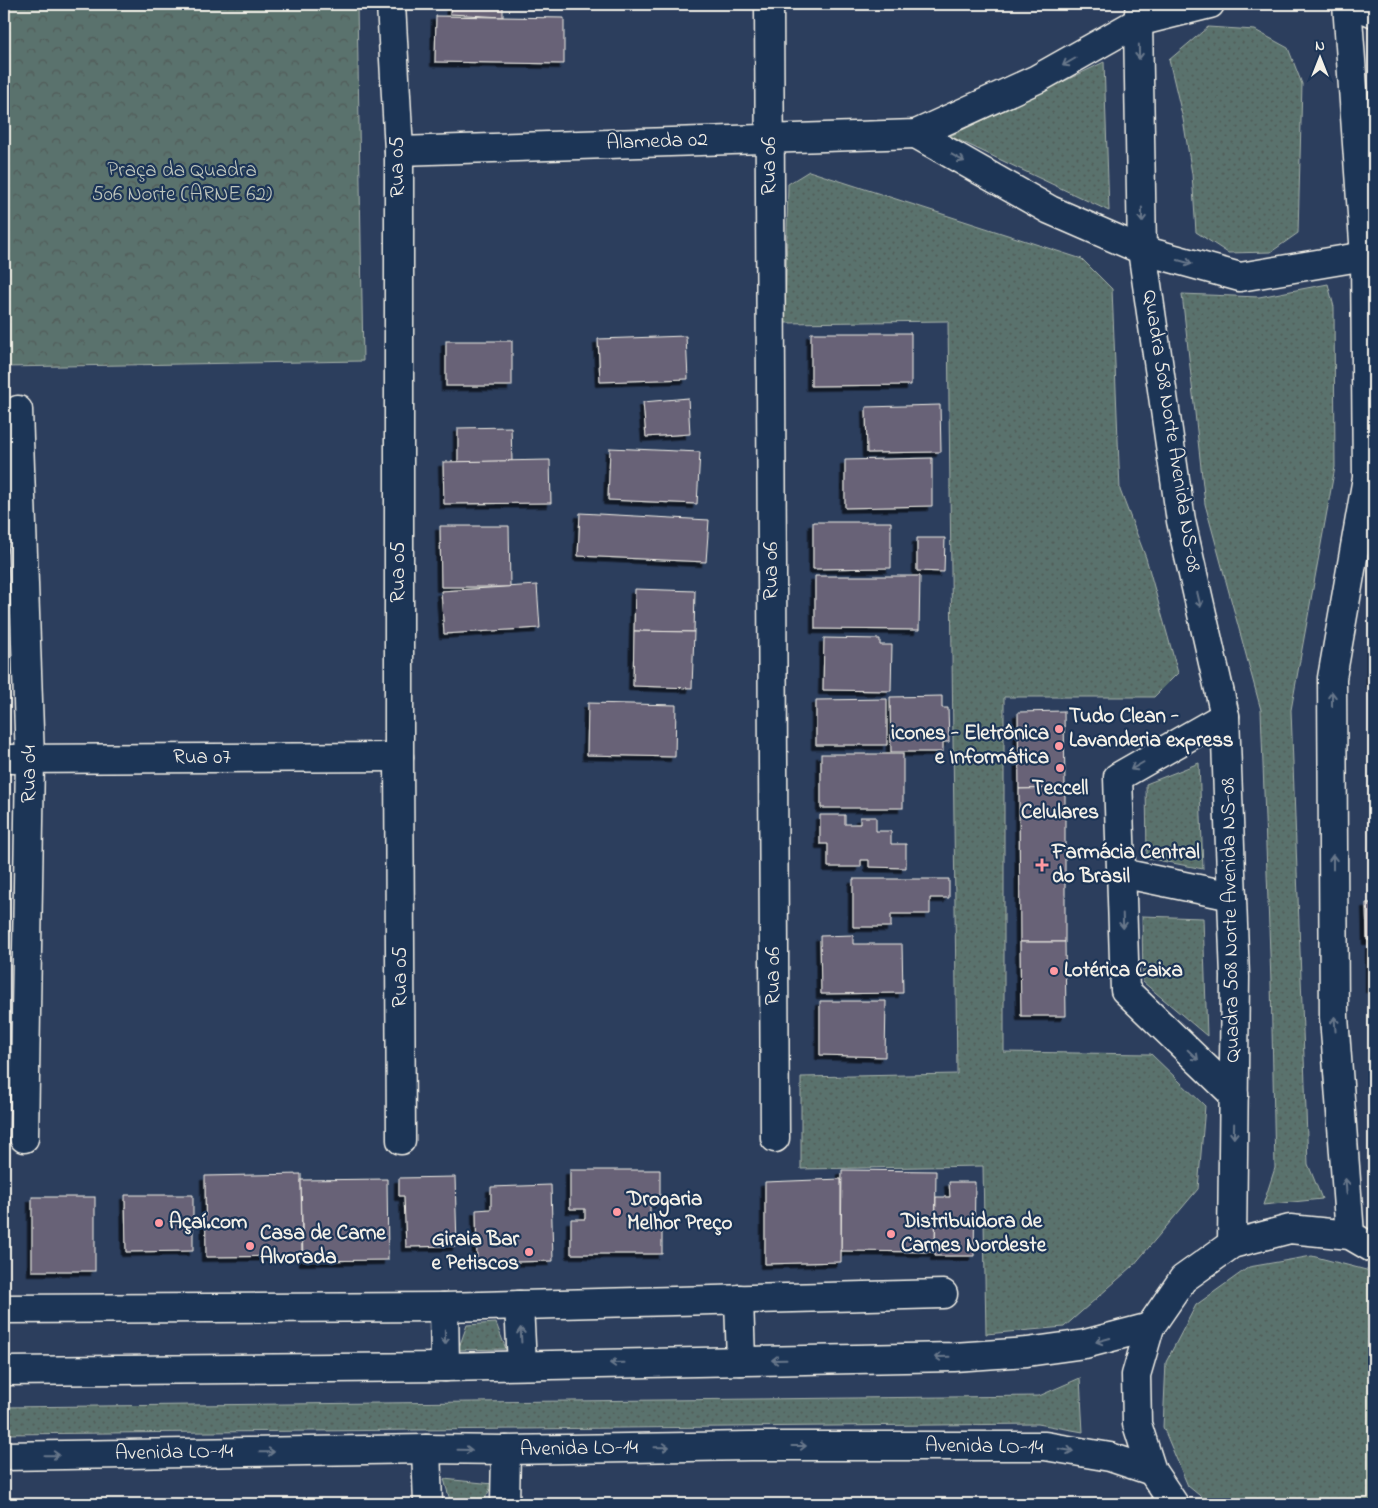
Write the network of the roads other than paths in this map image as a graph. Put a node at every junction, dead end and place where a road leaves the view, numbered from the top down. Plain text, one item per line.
1 (391, 4) edge
2 (770, 4) edge
3 (1210, 4) edge
4 (1348, 4) edge
5 (1353, 4) edge
6 (1139, 13) edge
7 (1374, 13) edge
8 (916, 134) junction
9 (770, 139) junction
10 (399, 151) junction
11 (1142, 250) junction
12 (1369, 254) edge
13 (18, 410) dead end
14 (1225, 716) junction
15 (399, 757) junction
16 (4, 759) edge
17 (30, 759) junction
18 (1121, 873) junction
19 (1232, 896) junction
20 (1234, 1095) junction
21 (24, 1138) dead end
22 (775, 1138) dead end
23 (402, 1140) dead end
24 (1350, 1235) junction
25 (1232, 1244) junction
26 (1374, 1248) edge
27 (943, 1294) dead end
28 (739, 1299) junction
29 (519, 1305) junction
30 (444, 1307) junction
31 (4, 1309) edge
32 (1150, 1327) junction
33 (741, 1361) junction
34 (522, 1365) junction
35 (445, 1367) junction
36 (4, 1371) edge
37 (426, 1449) junction
38 (506, 1450) junction
39 (4, 1456) edge
40 (1152, 1471) junction
41 (428, 1504) edge
42 (505, 1504) edge
43 (1174, 1504) edge

1 - 10 street, Rua 05
2 - 9 street, Rua 06
3 - 6 street
4 - 12 street
5 - 7 street
6 -> 8 street
6 -> 11 street, Quadra 508 Norte Avenida NS-08
8 - 9 street, Alameda 02
8 -> 11 street
9 - 10 street, Alameda 02
9 - 22 street, Rua 06
10 - 15 street, Rua 05
11 -> 12 street
11 -> 14 street, Quadra 508 Norte Avenida NS-08
24 -> 12 street
13 - 17 street, Rua 04
14 -> 18 street
14 - 19 street, Quadra 508 Norte Avenida NS-08
15 - 17 street, Rua 07
15 - 23 street, Rua 05
16 - 17 street, Rua 07
17 - 21 street, Rua 04
18 - 19 street
18 -> 20 street
19 - 20 street, Quadra 508 Norte Avenida NS-08
20 -> 25 street, Quadra 508 Norte Avenida NS-08
24 - 25 street
24 - 26 street
25 - 32 street
27 - 28 street
28 - 29 street
28 - 33 street
29 - 30 street
34 -> 29 street
30 - 31 street
30 -> 35 street
32 -> 33 street
32 - 40 street
33 -> 34 street
34 - 35 street
35 - 36 street
37 -> 38 street, Avenida LO-14
39 -> 37 street, Avenida LO-14
37 - 41 street
38 -> 40 street, Avenida LO-14
38 - 42 street
40 - 43 street

